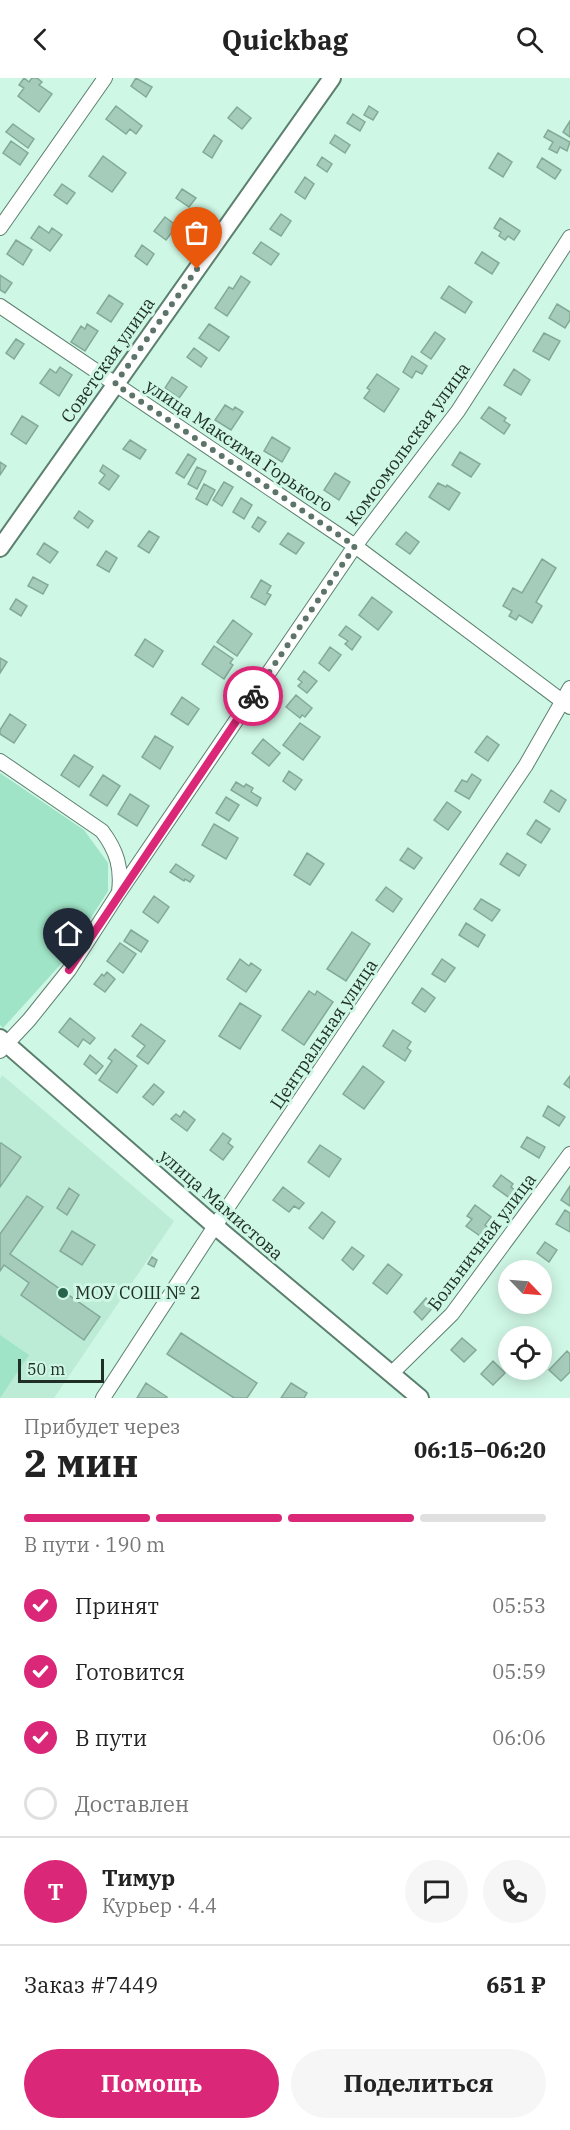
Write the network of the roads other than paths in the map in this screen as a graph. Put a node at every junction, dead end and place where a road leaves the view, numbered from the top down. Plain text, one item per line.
1 (105, 78) edge
2 (332, 78) edge
3 (0, 228) edge
4 (570, 237) edge
5 (0, 306) edge
6 (115, 384) junction
7 (355, 546) junction
8 (0, 548) edge
9 (570, 688) edge
10 (566, 704) edge
11 (0, 761) edge
12 (118, 894) junction
13 (2, 1044) edge
14 (570, 1154) edge
15 (215, 1226) junction
16 (391, 1374) junction
17 (103, 1398) edge
18 (420, 1398) edge

1 - 3 street
2 - 6 street, Советская улица
4 - 7 street, Комсомольская улица
5 - 6 street, улица Максима Горького
6 - 7 street, улица Максима Горького
6 - 8 street, Советская улица
7 - 10 street, улица Максима Горького
7 - 12 street, Комсомольская улица
9 - 10 street, Центральная улица
10 - 15 street, Центральная улица
11 - 12 street
12 - 13 street, Комсомольская улица
13 - 15 street, улица Мамистова
14 - 16 street, Больничная улица
15 - 16 street, улица Мамистова
15 - 17 street, Центральная улица
16 - 18 street, улица Мамистова

